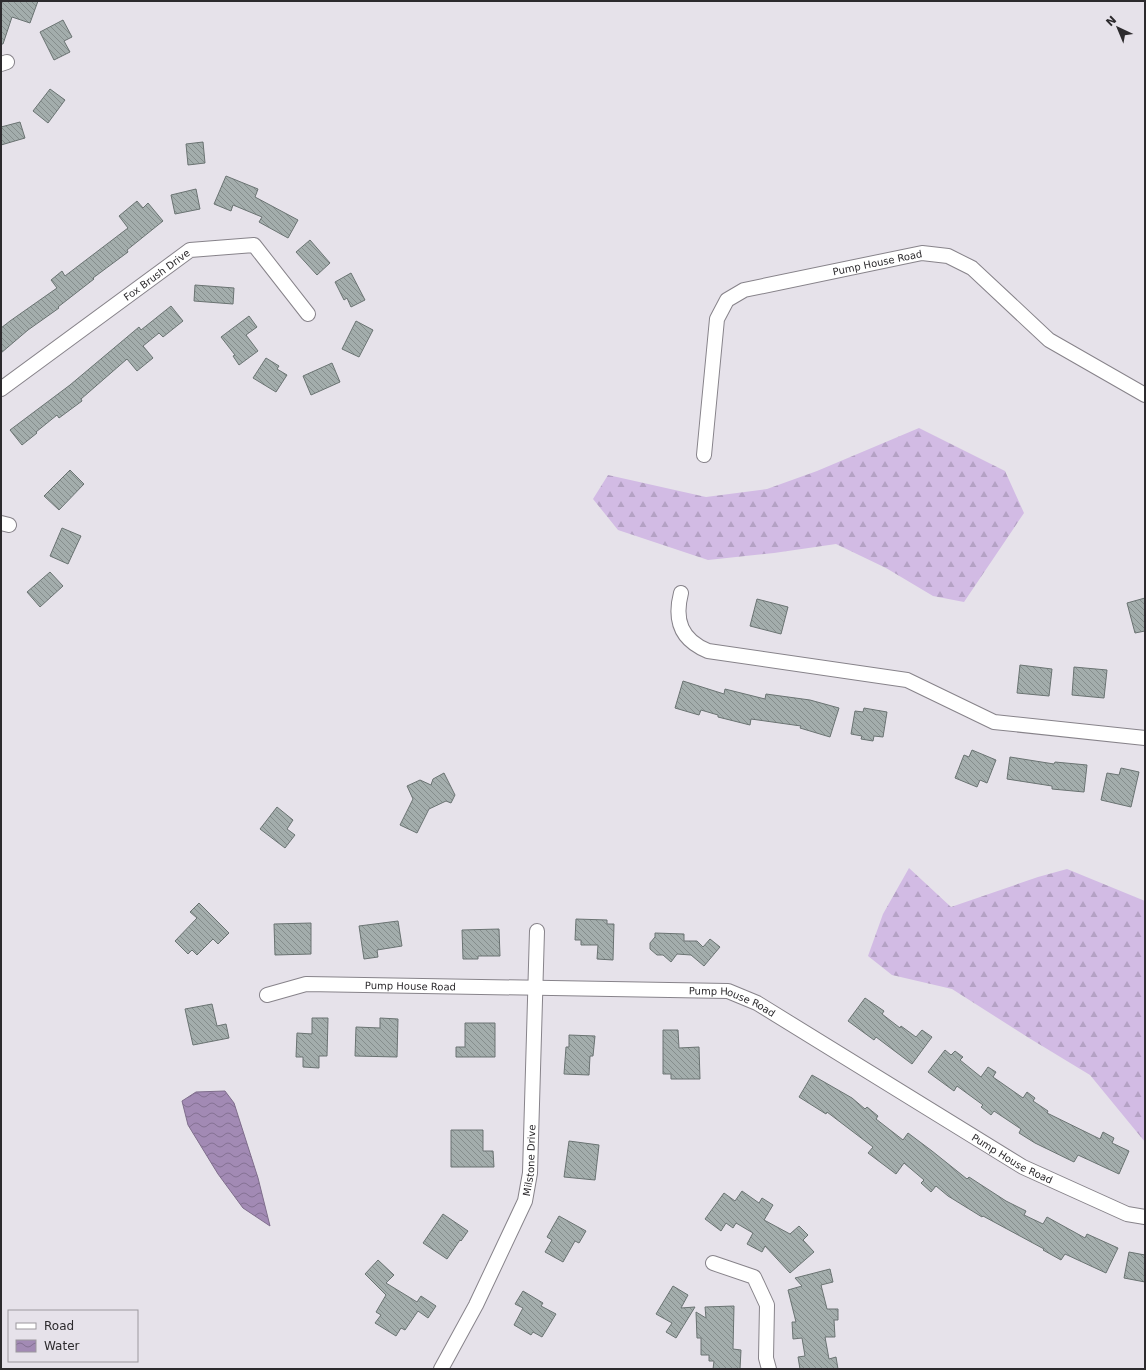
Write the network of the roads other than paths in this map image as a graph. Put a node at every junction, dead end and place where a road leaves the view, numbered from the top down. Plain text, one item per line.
1 (308, 314) dead end
2 (1, 389) edge
3 (1145, 395) edge
4 (704, 455) dead end
5 (681, 593) dead end
6 (1145, 738) edge
7 (538, 931) dead end
8 (536, 988) junction
9 (267, 995) dead end
10 (1145, 1217) edge
11 (713, 1263) dead end
12 (441, 1369) edge
13 (769, 1369) edge

1 - 2 street, Fox Brush Drive
3 - 4 street, Pump House Road
5 - 6 street
7 - 8 street, Milstone Drive
8 - 9 street, Pump House Road
8 - 10 street, Pump House Road
8 - 12 street, Milstone Drive
11 - 13 street

